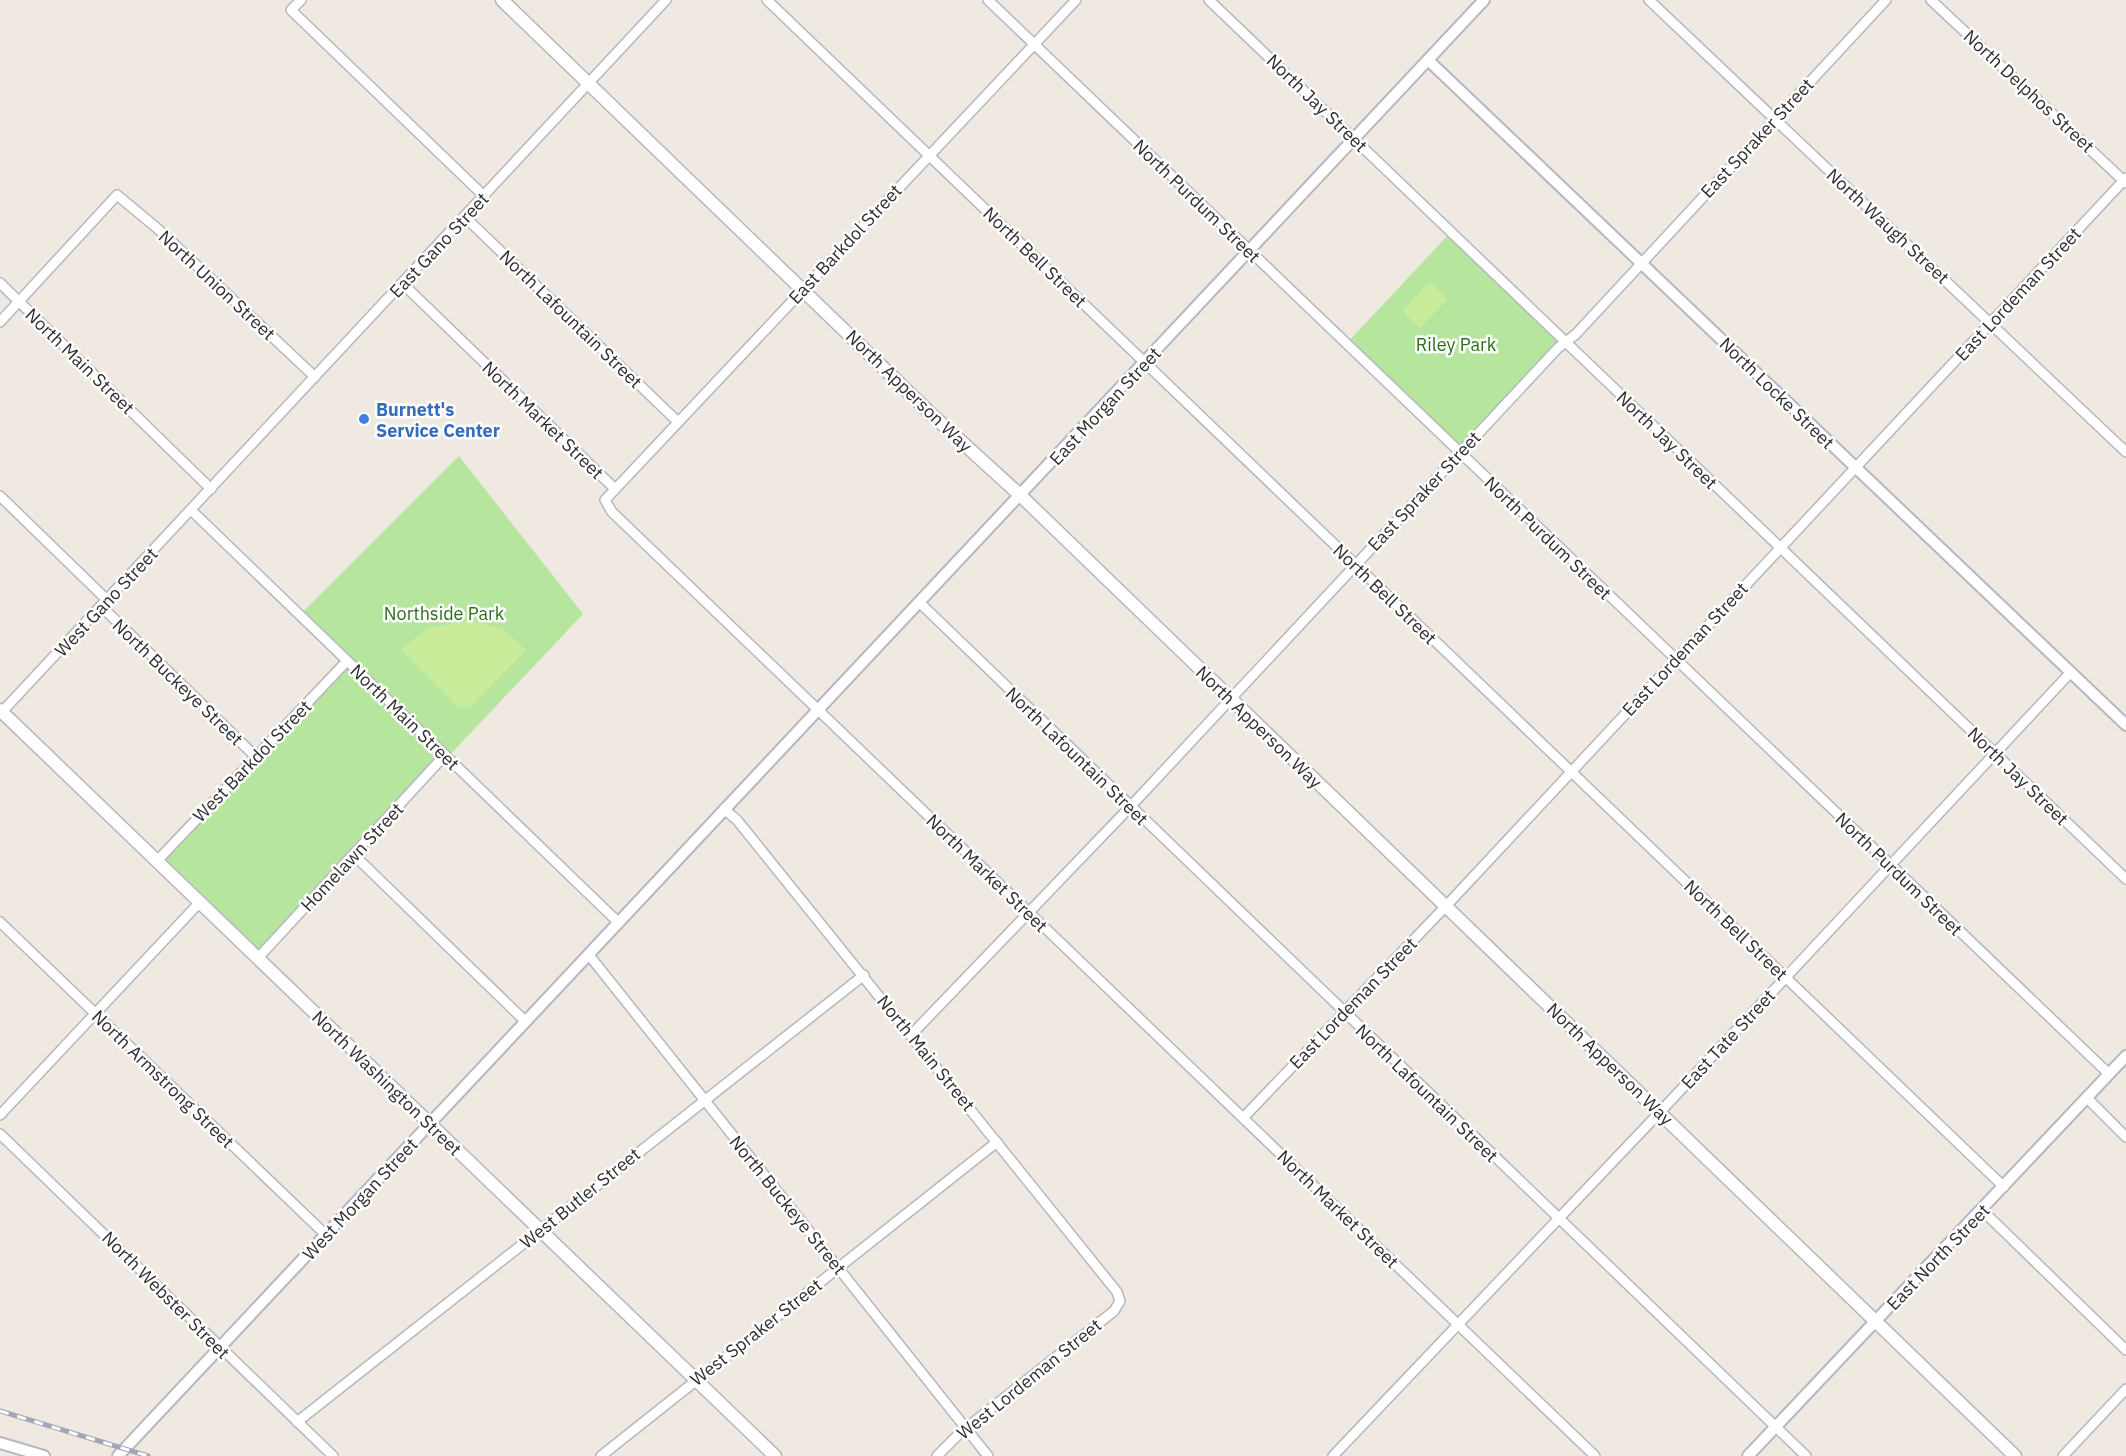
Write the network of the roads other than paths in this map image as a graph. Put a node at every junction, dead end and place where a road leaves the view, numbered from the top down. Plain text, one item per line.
1 (301, 0) edge
2 (502, 0) edge
3 (666, 0) edge
4 (767, 0) edge
5 (988, 0) edge
6 (1076, 0) edge
7 (1209, 0) edge
8 (1483, 0) edge
9 (1649, 0) edge
10 (1886, 0) edge
11 (1932, 0) edge
12 (1034, 44) junction
13 (1428, 60) junction
14 (589, 83) junction
15 (1775, 119) junction
16 (1354, 140) junction
17 (929, 156) junction
18 (2125, 181) edge
19 (484, 196) junction
20 (465, 217) junction
21 (1249, 252) junction
22 (1642, 262) junction
23 (0, 283) edge
24 (403, 284) junction
25 (803, 289) junction
26 (19, 301) junction
27 (0, 322) edge
28 (1989, 325) junction
29 (1564, 342) junction
30 (1145, 363) junction
31 (315, 377) junction
32 (678, 422) junction
33 (2126, 452) edge
34 (1460, 453) junction
35 (1855, 467) junction
36 (614, 488) junction
37 (211, 489) junction
38 (0, 496) edge
39 (1021, 496) junction
40 (191, 510) junction
41 (1780, 548) junction
42 (1355, 565) junction
43 (104, 603) junction
44 (920, 603) junction
45 (1675, 660) junction
46 (347, 661) junction
47 (2071, 672) junction
48 (1230, 699) junction
49 (819, 711) junction
50 (1, 712) edge
51 (2126, 725) edge
52 (1995, 754) junction
53 (445, 755) junction
54 (256, 757) junction
55 (1570, 772) junction
56 (1130, 807) junction
57 (724, 810) junction
58 (354, 855) junction
59 (157, 861) junction
60 (1890, 865) junction
61 (2126, 879) edge
62 (200, 902) junction
63 (1446, 906) junction
64 (1029, 913) junction
65 (0, 922) edge
66 (619, 923) junction
67 (589, 955) junction
68 (258, 958) junction
69 (864, 975) junction
70 (1785, 977) junction
71 (1344, 1013) junction
72 (96, 1014) junction
73 (526, 1022) junction
74 (912, 1034) junction
75 (2126, 1056) edge
76 (2109, 1074) junction
77 (2086, 1098) junction
78 (705, 1100) junction
79 (1660, 1112) junction
80 (0, 1115) edge
81 (1243, 1118) junction
82 (430, 1124) junction
83 (0, 1134) edge
84 (2126, 1137) edge
85 (997, 1142) junction
86 (2004, 1187) junction
87 (1982, 1210) junction
88 (1558, 1218) junction
89 (541, 1230) junction
90 (326, 1235) junction
91 (838, 1267) junction
92 (1120, 1301) joint
93 (1876, 1321) junction
94 (1458, 1324) junction
95 (221, 1346) junction
96 (2126, 1350) edge
97 (696, 1380) junction
98 (2126, 1389) edge
99 (297, 1422) junction
100 (1776, 1426) junction
101 (966, 1429) junction
102 (0, 1443) edge
103 (44, 1456) edge
104 (118, 1456) edge
105 (333, 1456) edge
106 (601, 1456) edge
107 (775, 1456) edge
108 (937, 1456) edge
109 (988, 1456) edge
110 (1333, 1456) edge
111 (1595, 1456) edge
112 (1748, 1456) edge
113 (1806, 1456) edge
114 (2015, 1456) edge
115 (2063, 1456) edge

1 - 19 street
2 - 14 main road, North Apperson Way
3 - 14 street, East Gano Street
4 - 17 street, North Bell Street
5 - 12 street, North Purdum Street
6 - 12 street, East Barkdol Street
7 - 16 street, North Jay Street
8 - 13 street, East Morgan Street
9 - 15 street, North Waugh Street
10 - 15 street, East Spraker Street
11 - 18 street, North Delphos Street
12 - 17 street, East Barkdol Street
12 - 21 street, North Purdum Street
13 - 16 street, East Morgan Street
13 - 22 street, North Locke Street
14 - 19 street, East Gano Street
14 - 25 main road, North Apperson Way
15 - 22 street, East Spraker Street
15 - 28 street, North Waugh Street
16 - 21 street, East Morgan Street
16 - 29 street, North Jay Street
17 - 25 street, East Barkdol Street
17 - 30 street, North Bell Street
18 - 28 street, East Lordeman Street
19 - 20 street, East Gano Street
20 - 24 street, East Gano Street
20 - 32 street, North Lafountain Street
21 - 30 street, East Morgan Street
21 - 34 street, North Purdum Street
22 - 29 street, East Spraker Street
22 - 35 street, North Locke Street
23 - 26 street, North Main Street
24 - 31 street, East Gano Street
24 - 36 street, North Market Street
25 - 32 street, East Barkdol Street
25 - 39 main road, North Apperson Way
26 - 27 street
26 - 31 street, North Union Street
26 - 37 street, North Main Street
28 - 33 street, North Waugh Street
28 - 35 street, East Lordeman Street
29 - 34 street, East Spraker Street
29 - 41 street, North Jay Street
30 - 39 street, East Morgan Street
30 - 42 street, North Bell Street
31 - 37 street, East Gano Street
32 - 36 street, East Barkdol Street
34 - 42 street, East Spraker Street
34 - 45 street, North Purdum Street
35 - 41 street, East Lordeman Street
35 - 47 street, North Locke Street
36 - 49 street, North Market Street
37 - 40 street, West Gano Street
38 - 43 street, North Buckeye Street
39 - 44 street, East Morgan Street
39 - 48 main road, North Apperson Way
40 - 43 street, West Gano Street
40 - 46 street, North Main Street
41 - 45 street, East Lordeman Street
41 - 52 street, North Jay Street
42 - 48 street, East Spraker Street
42 - 55 street, North Bell Street
43 - 50 street, West Gano Street
43 - 54 street, North Buckeye Street
44 - 49 street, East Morgan Street
44 - 56 street, North Lafountain Street
45 - 55 street, East Lordeman Street
45 - 60 street, North Purdum Street
46 - 53 street, North Main Street
46 - 54 street, West Barkdol Street
47 - 51 street, North Locke Street
47 - 52 street, East Tate Street
48 - 56 street, East Spraker Street
48 - 63 main road, North Apperson Way
49 - 57 street, East Morgan Street
49 - 64 street, North Market Street
50 - 59 main road, North Washington Street
52 - 60 street, East Tate Street
52 - 61 street, North Jay Street
53 - 58 street, Homelawn Street
53 - 66 street, North Main Street
54 - 59 street, West Barkdol Street
55 - 63 street, East Lordeman Street
55 - 70 street, North Bell Street
56 - 64 street, East Spraker Street
56 - 71 street, North Lafountain Street
57 - 66 street, West Morgan Street
57 - 69 street, North Main Street
58 - 68 street, Homelawn Street
58 - 73 street
59 - 62 main road, North Washington Street
60 - 70 street, East Tate Street
60 - 76 street, North Purdum Street
62 - 68 main road, North Washington Street
62 - 72 street
63 - 71 street, East Lordeman Street
63 - 79 main road, North Apperson Way
64 - 74 street, East Spraker Street
64 - 81 street, North Market Street
65 - 72 street, North Armstrong Street
66 - 67 street, West Morgan Street
67 - 73 street, West Morgan Street
67 - 78 street, North Buckeye Street
68 - 82 main road, North Washington Street
69 - 74 street, North Main Street
69 - 78 street, West Butler Street
70 - 79 street, East Tate Street
70 - 86 street, North Bell Street
71 - 81 street, East Lordeman Street
71 - 88 street, North Lafountain Street
72 - 80 street
72 - 90 street, North Armstrong Street
73 - 82 street, West Morgan Street
74 - 85 street, North Main Street
75 - 76 street, East North Street
76 - 77 street, East North Street
77 - 84 street
77 - 86 street, East North Street
78 - 89 street, West Butler Street
78 - 91 street, North Buckeye Street
79 - 88 street, East Tate Street
79 - 93 main road, North Apperson Way
81 - 94 street, North Market Street
82 - 89 main road, North Washington Street
82 - 90 street, West Morgan Street
83 - 95 street, North Webster Street
85 - 91 street, West Spraker Street
85 - 92 street, North Main Street
86 - 87 street, East North Street
87 - 93 street, East North Street
87 - 96 street
88 - 94 street, East Tate Street
88 - 100 street, North Lafountain Street
89 - 97 main road, North Washington Street
89 - 99 street, West Butler Street
90 - 95 street, West Morgan Street
91 - 97 street, West Spraker Street
91 - 101 street, North Buckeye Street
92 - 101 street, West Lordeman Street
93 - 100 street, East North Street
93 - 114 main road, North Apperson Way
94 - 110 street, East Tate Street
94 - 111 street, North Market Street
95 - 99 street, North Webster Street
95 - 104 street, West Morgan Street
97 - 106 street, West Spraker Street
97 - 107 main road, North Washington Street
98 - 115 street
99 - 105 street, North Webster Street
100 - 112 street, East North Street
100 - 113 street, North Lafountain Street
101 - 108 street, West Lordeman Street
101 - 109 street, North Buckeye Street
102 - 103 street

